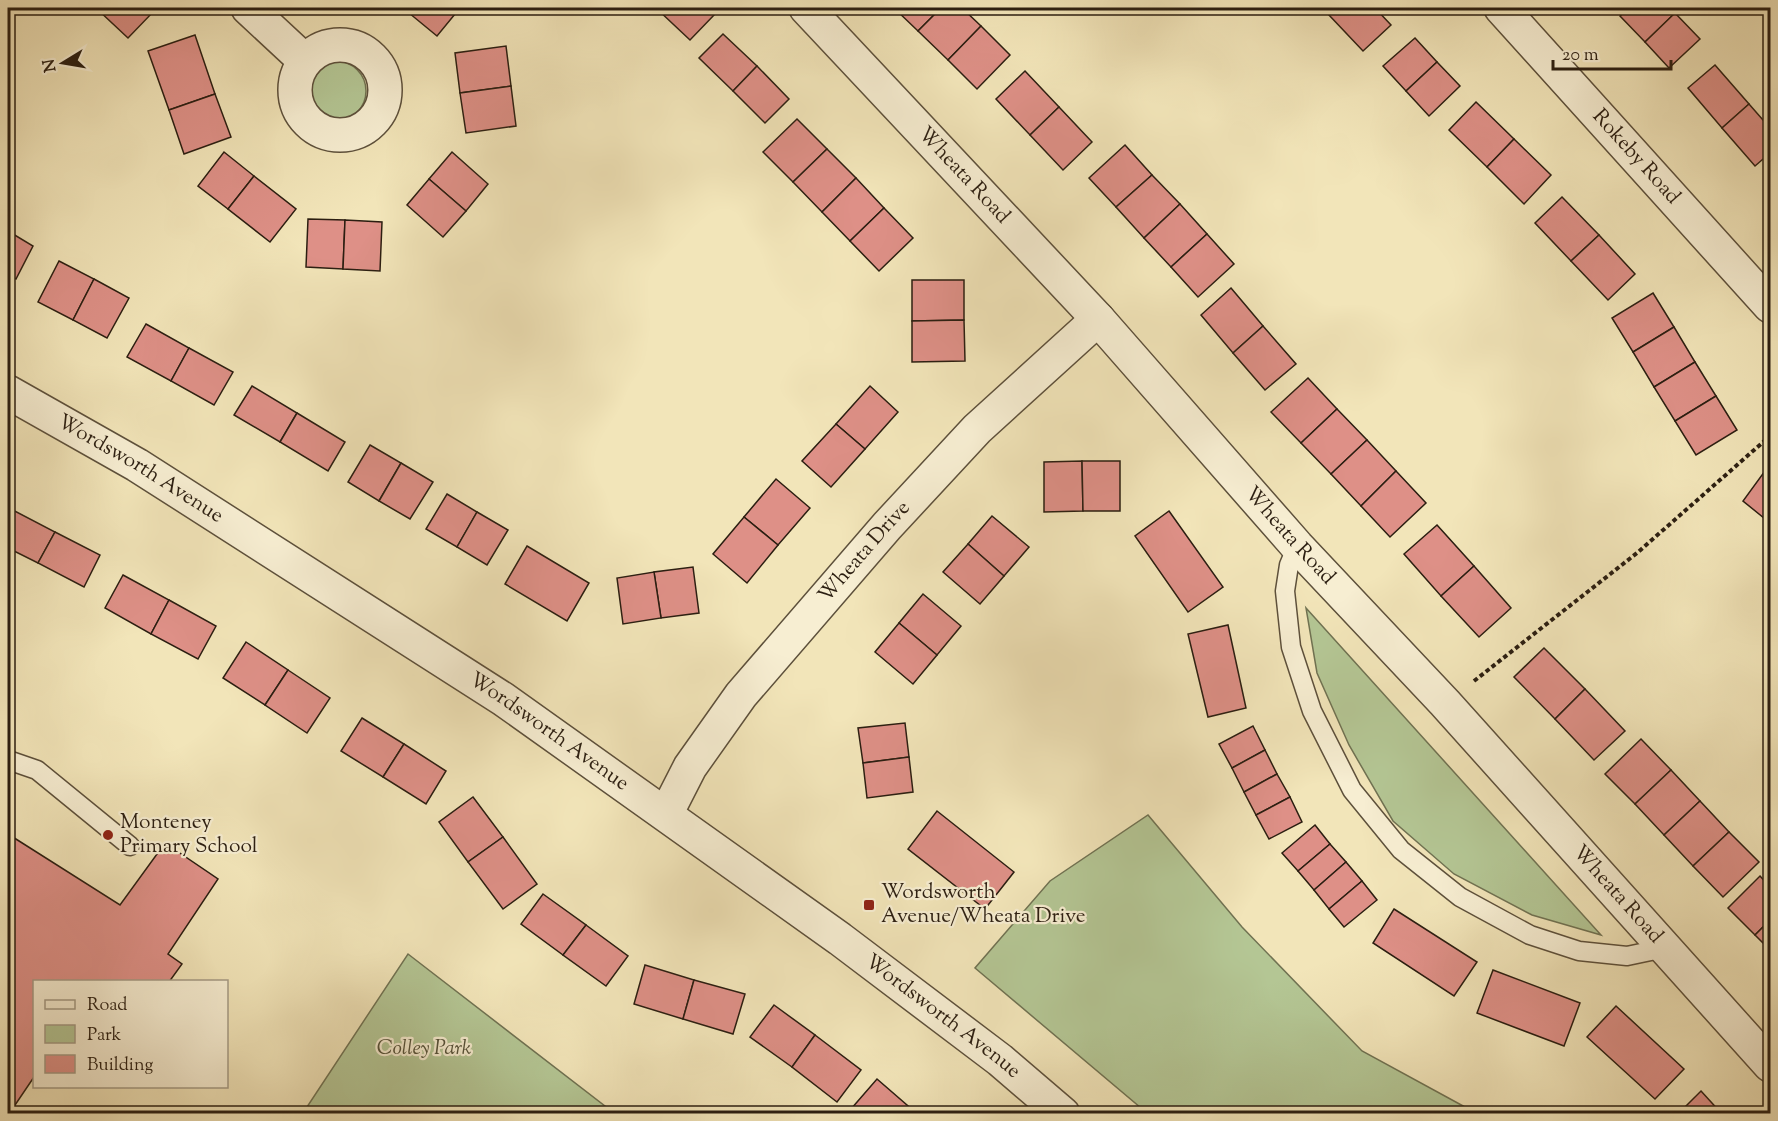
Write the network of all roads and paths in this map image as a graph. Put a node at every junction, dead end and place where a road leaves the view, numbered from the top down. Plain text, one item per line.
1 (248, 8) edge
2 (806, 8) edge
3 (1501, 8) edge
4 (305, 61) dead end
5 (1770, 306) edge
6 (1098, 319) junction
7 (8, 392) edge
8 (1770, 436) edge
9 (1298, 546) junction
10 (1445, 703) junction
11 (8, 759) edge
12 (666, 814) junction
13 (130, 846) dead end
14 (1665, 948) junction
15 (1770, 1065) edge
16 (1063, 1113) edge

1 - 4 street
2 - 6 street, Wheata Road
3 - 5 street, Rokeby Road
6 - 9 street, Wheata Road
6 - 12 street, Wheata Drive
7 - 12 street, Wordsworth Avenue
8 - 10 path
9 - 10 street, Wheata Road
9 - 14 lane
10 - 14 street, Wheata Road
11 - 13 lane
12 - 16 street, Wordsworth Avenue
14 - 15 street, Wheata Road

